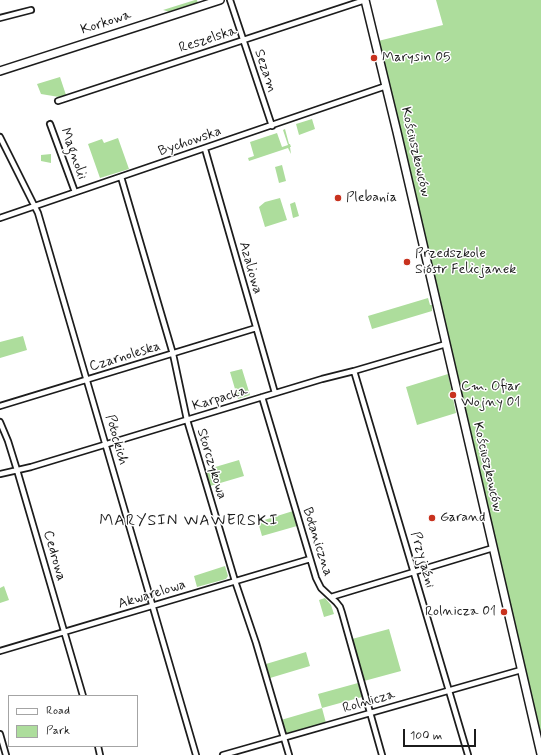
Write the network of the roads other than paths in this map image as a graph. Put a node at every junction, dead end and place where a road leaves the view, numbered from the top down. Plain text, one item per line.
1 (220, 0) edge
2 (230, 0) edge
3 (365, 0) edge
4 (31, 10) dead end
5 (0, 18) edge
6 (242, 40) junction
7 (0, 70) edge
8 (386, 86) junction
9 (58, 101) dead end
10 (50, 124) dead end
11 (272, 126) junction
12 (0, 137) edge
13 (205, 148) junction
14 (121, 177) junction
15 (75, 192) junction
16 (35, 206) junction
17 (0, 218) edge
18 (256, 328) junction
19 (446, 344) junction
20 (173, 354) junction
21 (354, 371) junction
22 (87, 380) junction
23 (275, 393) junction
24 (262, 397) junction
25 (0, 406) edge
26 (187, 420) junction
27 (0, 422) edge
28 (106, 445) junction
29 (17, 470) junction
30 (0, 474) edge
31 (493, 548) junction
32 (310, 559) junction
33 (414, 572) junction
34 (235, 581) junction
35 (330, 597) junction
36 (153, 606) junction
37 (65, 632) junction
38 (0, 651) edge
39 (521, 670) junction
40 (449, 690) junction
41 (83, 695) edge
42 (370, 713) junction
43 (0, 734) edge
44 (284, 738) junction
45 (541, 754) edge
46 (6, 755) edge
47 (196, 755) edge
48 (223, 755) edge
49 (288, 755) edge
50 (382, 755) edge
51 (468, 755) edge

1 - 7 street, Korkowa
2 - 6 street, Sezam
3 - 6 street, Reszelska
3 - 8 street, Kościuszkowców
4 - 5 street
6 - 9 street, Reszelska
6 - 11 street, Sezam
8 - 11 street, Bychowska
8 - 19 street, Kościuszkowców
10 - 15 street, Magnolii
11 - 13 street, Bychowska
12 - 16 street, Potockich
13 - 14 street, Bychowska
13 - 18 street, Azaliowa
14 - 15 street, Bychowska
14 - 20 street, Storczykowa
15 - 16 street, Bychowska
16 - 17 street, Bychowska
16 - 22 street, Potockich
18 - 20 street, Czarnoleska
18 - 23 street, Azaliowa
19 - 21 street, Karpacka
19 - 31 street, Kościuszkowców
20 - 22 street, Czarnoleska
20 - 26 street, Storczykowa
21 - 23 street, Karpacka
21 - 33 street, Przyjaźni
22 - 25 street, Czarnoleska
22 - 28 street, Potockich
23 - 24 street, Karpacka
24 - 26 street, Karpacka
24 - 32 street, Botaniczna
26 - 28 street, Karpacka
26 - 34 street, Storczykowa
27 - 29 street, Cedrowa
28 - 29 street, Karpacka
28 - 36 street, Potockich
29 - 30 street, Karpacka
29 - 37 street, Cedrowa
31 - 33 street
31 - 39 street, Kościuszkowców
32 - 34 street, Akwarelowa
32 - 35 street, Botaniczna
33 - 35 street
33 - 40 street, Przyjaźni
34 - 36 street, Akwarelowa
34 - 44 street, Storczykowa
35 - 42 street, Botaniczna
36 - 37 street, Akwarelowa
36 - 47 street, Potockich
37 - 38 street, Akwarelowa
37 - 41 street, Cedrowa
39 - 40 street, Rolnicza
39 - 45 street, Kościuszkowców
40 - 42 street, Rolnicza
40 - 51 street, Przyjaźni
42 - 44 street, Rolnicza
42 - 50 street, Botaniczna
43 - 46 street
44 - 48 street, Rolnicza
44 - 49 street, Storczykowa

